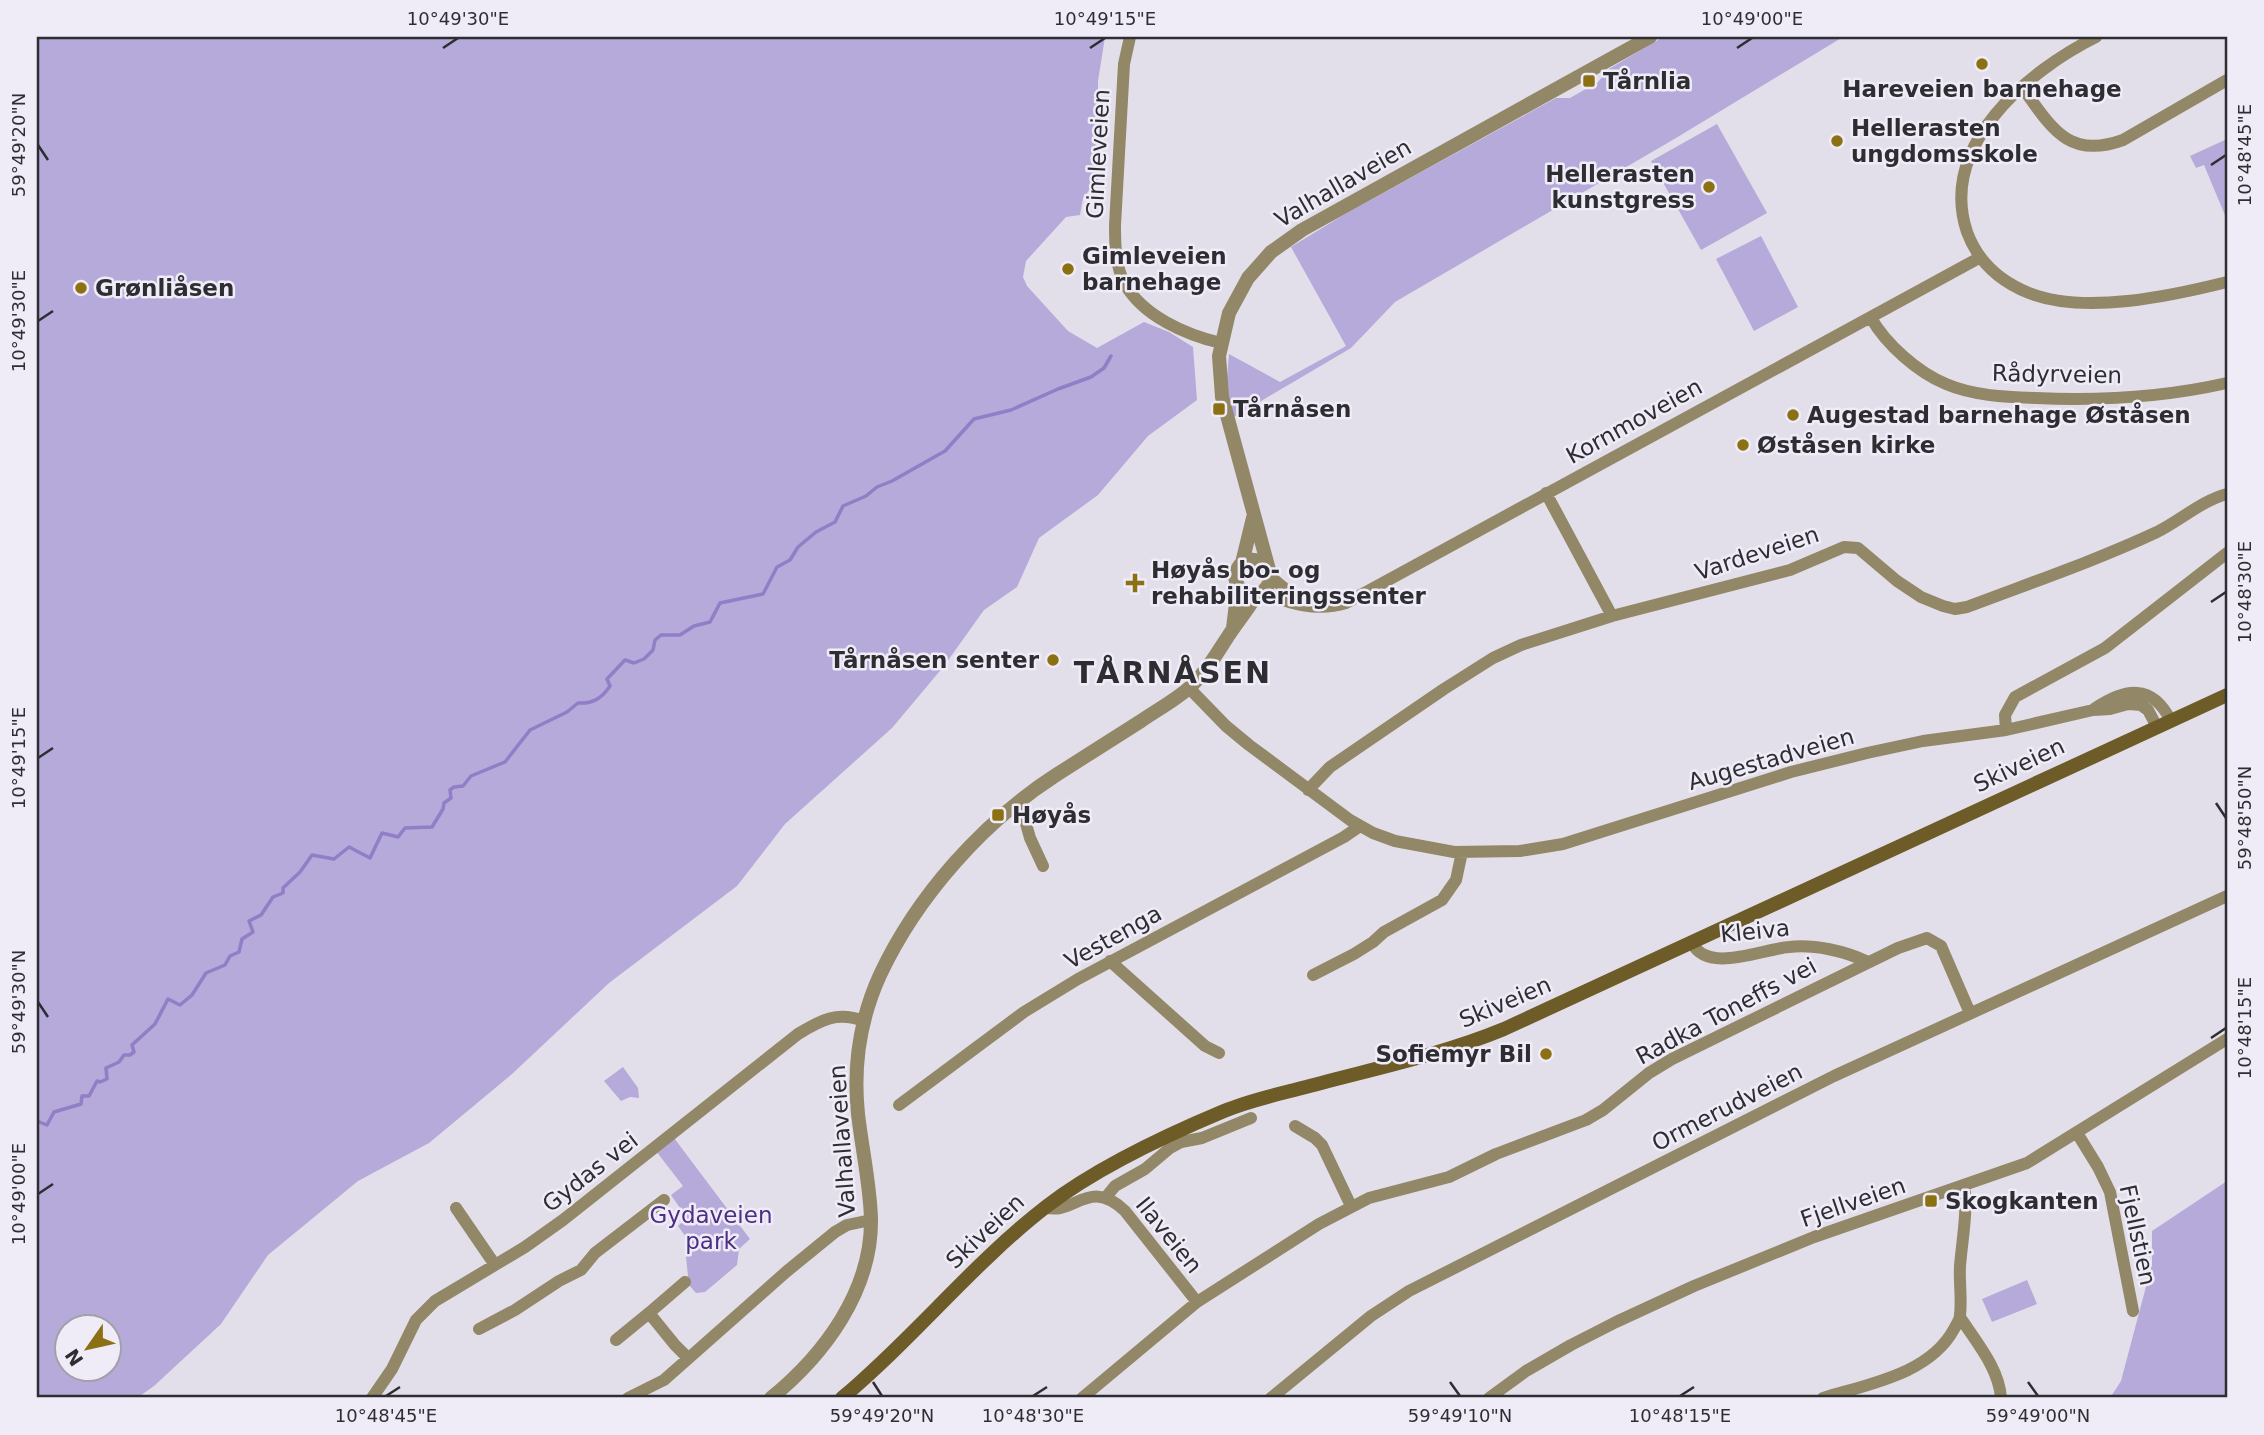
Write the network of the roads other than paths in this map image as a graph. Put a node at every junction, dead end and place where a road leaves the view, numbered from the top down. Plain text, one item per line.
1 (1130, 37) edge
2 (1650, 37) edge
3 (2096, 37) edge
4 (2227, 80) edge
5 (2022, 88) junction
6 (1979, 258) junction
7 (2227, 282) edge
8 (1871, 318) junction
9 (1221, 344) junction
10 (2227, 383) edge
11 (1546, 493) junction
12 (2227, 494) edge
13 (1253, 517) junction
14 (2227, 553) edge
15 (1242, 563) junction
16 (1268, 571) junction
17 (1238, 587) junction
18 (1260, 593) junction
19 (1305, 605) junction
20 (1612, 616) junction
21 (1233, 629) junction
22 (1189, 688) junction
23 (2227, 695) edge
24 (2164, 724) junction
25 (2007, 730) junction
26 (1308, 790) junction
27 (1020, 802) junction
28 (1360, 825) junction
29 (1462, 852) junction
30 (1043, 866) dead end
31 (2227, 896) edge
32 (1692, 943) junction
33 (1110, 961) junction
34 (1868, 962) junction
35 (1314, 975) dead end
36 (1970, 1013) junction
37 (864, 1021) junction
38 (2227, 1040) edge
39 (1219, 1053) dead end
40 (899, 1105) dead end
41 (1251, 1118) dead end
42 (1295, 1126) dead end
43 (2077, 1133) junction
44 (1964, 1185) junction
45 (1106, 1197) junction
46 (664, 1200) dead end
47 (1351, 1206) junction
48 (1045, 1207) junction
49 (456, 1208) dead end
50 (871, 1220) junction
51 (495, 1265) junction
52 (685, 1282) dead end
53 (1197, 1302) junction
54 (2133, 1311) dead end
55 (649, 1313) junction
56 (1960, 1317) junction
57 (479, 1329) dead end
58 (616, 1340) dead end
59 (688, 1358) junction
60 (372, 1398) edge
61 (628, 1398) edge
62 (771, 1398) edge
63 (842, 1398) edge
64 (1082, 1398) edge
65 (1271, 1398) edge
66 (1489, 1398) edge
67 (1824, 1398) edge
68 (2001, 1398) edge

1 - 9 street, Gimleveien
2 - 9 street, Valhallaveien
3 - 5 street
4 - 5 street
5 - 6 street
6 - 7 street
6 - 8 street, Kornmoveien
8 - 10 street, Rådyrveien
8 - 11 street, Kornmoveien
9 - 13 street, Valhallaveien
11 - 19 street, Kornmoveien
11 - 20 street
12 - 20 street, Vardeveien
13 - 15 street, Valhallaveien
13 - 16 street, Valhallaveien
14 - 25 street
15 - 16 street
15 - 17 street
16 - 18 street
16 - 19 street
17 - 18 street
17 - 21 street, Valhallaveien
18 - 19 street, Kornmoveien
18 - 21 street, Valhallaveien
20 - 26 street, Vardeveien
21 - 22 street, Valhallaveien
22 - 26 street, Augestadveien
22 - 27 street, Valhallaveien
23 - 24 main road, Skiveien
24 - 25 street, Augestadveien
24 - 32 main road, Skiveien
25 - 29 street, Augestadveien
26 - 28 street, Augestadveien
27 - 30 street
27 - 37 street, Valhallaveien
28 - 29 street, Augestadveien
28 - 33 street, Vestenga
29 - 35 street
31 - 36 street, Ormerudveien
32 - 34 street, Kleiva
32 - 48 main road, Skiveien
33 - 39 street
33 - 40 street, Vestenga
34 - 36 street, Radka Toneffs vei
34 - 47 street, Radka Toneffs vei
36 - 65 street, Ormerudveien
37 - 50 street, Valhallaveien
37 - 51 street, Gydas vei
38 - 43 street, Fjellveien
41 - 45 street, Ilaveien
42 - 47 street
43 - 44 street, Fjellveien
43 - 54 street, Fjellstien
44 - 56 street
44 - 66 street, Fjellveien
45 - 48 street, Ilaveien
45 - 53 street, Ilaveien
46 - 57 street
47 - 53 street, Radka Toneffs vei
48 - 63 main road, Skiveien
49 - 51 street
50 - 59 street
50 - 62 street, Valhallaveien
51 - 60 street, Gydas vei
52 - 55 street
53 - 64 street, Radka Toneffs vei
55 - 58 street
55 - 59 street
56 - 67 street
56 - 68 street
59 - 61 street

